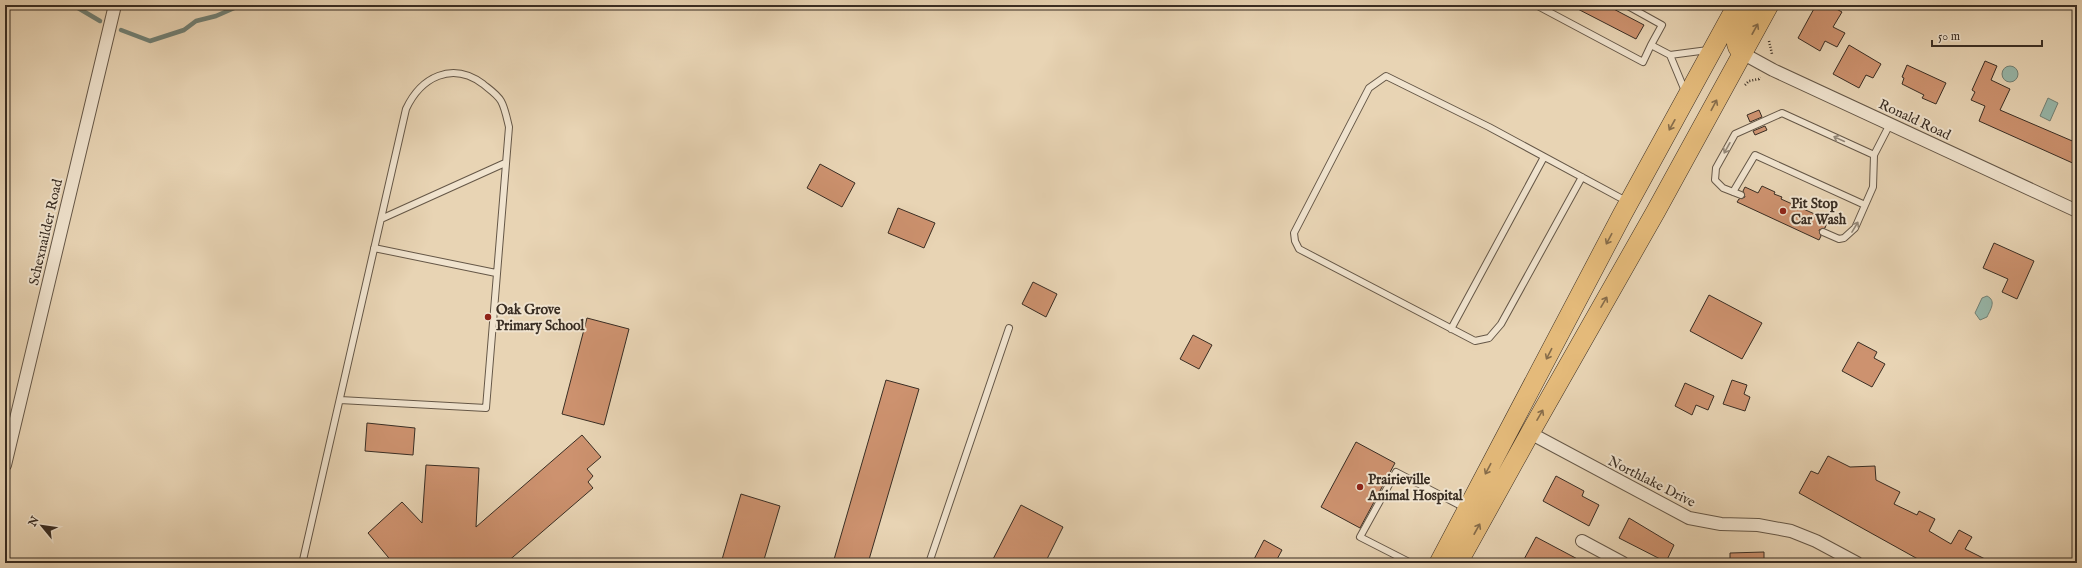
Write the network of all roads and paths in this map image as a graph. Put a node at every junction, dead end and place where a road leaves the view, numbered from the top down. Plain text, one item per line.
1 (115, 5) edge
2 (1536, 5) edge
3 (1626, 5) edge
4 (1737, 5) edge
5 (1753, 5) edge
6 (1769, 5) edge
7 (1651, 45) junction
8 (1713, 49) junction
9 (1742, 53) junction
10 (1670, 55) junction
11 (1688, 96) junction
12 (1890, 124) junction
13 (1874, 155) junction
14 (1544, 157) junction
15 (505, 163) junction
16 (1582, 177) junction
17 (1733, 192) junction
18 (1740, 195) dead end
19 (1629, 203) junction
20 (1865, 205) junction
21 (2077, 211) edge
22 (381, 219) junction
23 (1823, 232) dead end
24 (374, 248) junction
25 (496, 273) junction
26 (1009, 328) dead end
27 (1451, 329) junction
28 (340, 400) junction
29 (1530, 433) junction
30 (5, 465) edge
31 (1467, 509) junction
32 (1582, 541) dead end
33 (1605, 559) edge
34 (303, 563) edge
35 (929, 563) edge
36 (1411, 563) edge
37 (1439, 563) edge
38 (1458, 563) edge
39 (1623, 563) edge
40 (1857, 563) edge

1 - 30 street, Schexnailder Road
2 - 7 lane
3 - 7 lane
4 - 8 main road
5 - 9 main road
9 -> 6 main road
7 - 10 lane
8 - 10 lane
8 - 11 main road
9 - 12 street, Ronald Road
29 -> 9 main road
10 - 11 lane
11 -> 19 main road
12 - 13 lane
12 - 21 street, Ronald Road
13 -> 17 lane
13 - 20 lane
14 - 16 lane
14 - 27 lane
14 - 27 lane
15 - 22 lane
15 - 22 lane
15 - 25 lane
16 - 19 lane
16 - 27 lane
17 - 18 lane
17 - 20 lane
19 -> 31 main road
23 -> 20 lane
22 - 24 lane
24 - 25 lane
24 - 28 lane
25 - 28 lane
26 - 35 lane
28 - 34 lane
38 -> 29 main road
29 - 40 street, Northlake Drive
31 - 36 lane
31 - 37 main road
32 - 33 street
33 - 39 street

